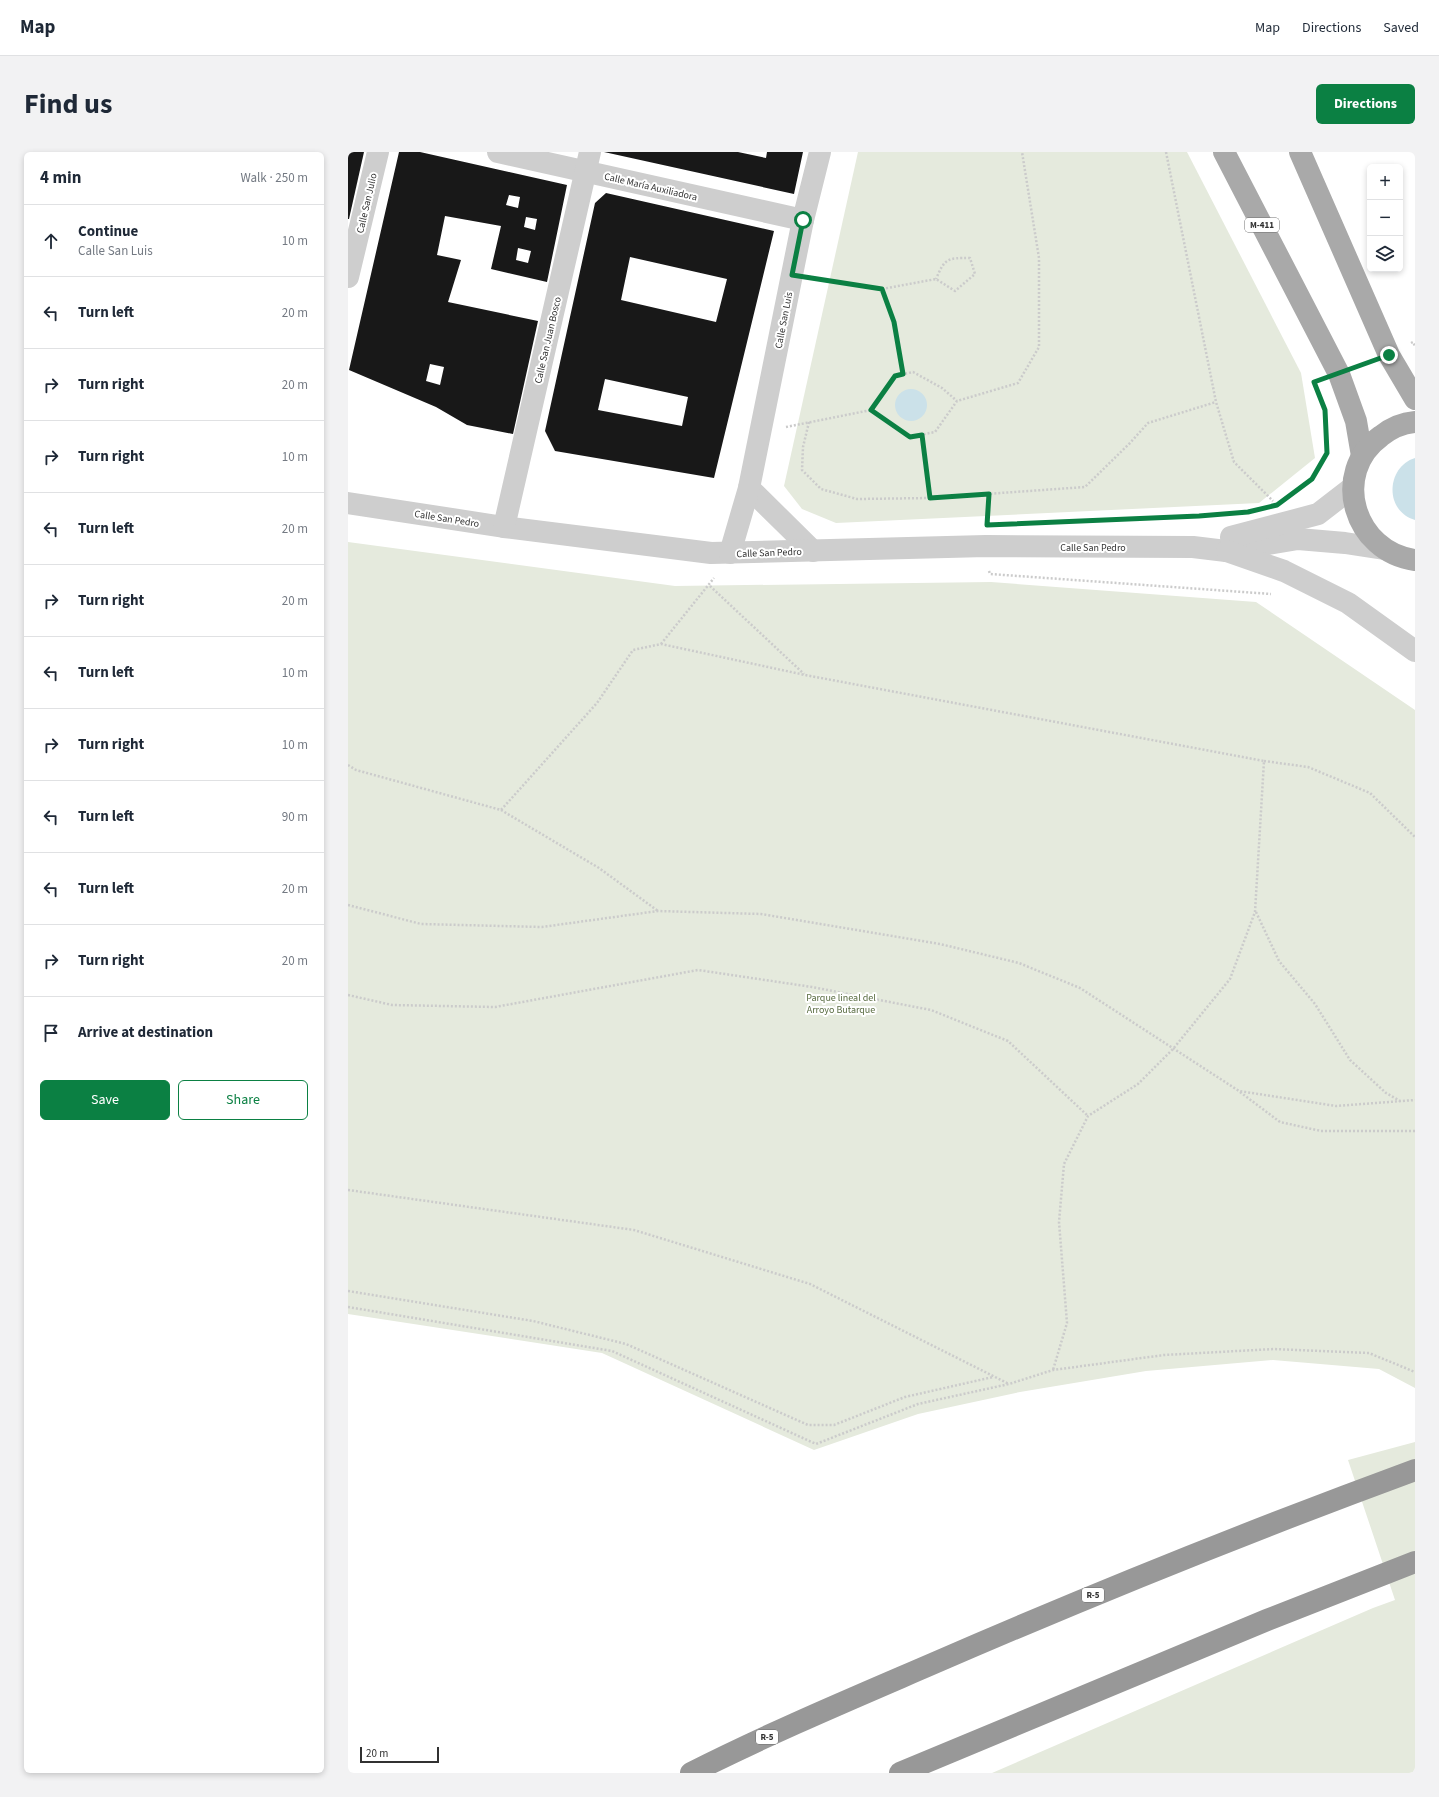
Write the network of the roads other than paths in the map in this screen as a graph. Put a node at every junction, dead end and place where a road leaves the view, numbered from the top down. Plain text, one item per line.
1 (378, 152) edge
2 (498, 152) edge
3 (820, 152) edge
4 (1224, 152) edge
5 (1300, 152) edge
6 (588, 162) edge
7 (803, 220) junction
8 (348, 277) edge
9 (1415, 399) edge
10 (1415, 422) edge
11 (1362, 456) junction
12 (1353, 487) junction
13 (749, 488) junction
14 (348, 503) edge
15 (504, 528) junction
16 (1193, 547) junction
17 (1384, 549) junction
18 (813, 551) junction
19 (1226, 551) junction
20 (730, 553) junction
21 (1415, 560) edge
22 (1415, 651) edge
23 (1415, 1470) edge
24 (1406, 1565) edge
25 (691, 1773) edge
26 (900, 1773) edge

1 - 8 street, Calle San Julio
2 - 6 street, Calle María Auxiliadora
3 - 7 street, Calle San Luis
4 - 11 main road, M-411
5 - 9 main road
6 - 7 street, Calle María Auxiliadora
6 - 15 street, Calle San Juan Bosco
7 - 13 street, Calle San Luis
10 - 11 main road, M-411
11 - 12 main road, M-411
12 - 16 street, Calle San Pedro
12 - 17 main road, M-411
13 - 18 street
13 - 20 street, Calle San Luis
14 - 15 street, Calle San Pedro
15 - 20 street, Calle San Pedro
16 - 18 street, Calle San Pedro
16 - 19 street, Calle San Pedro
17 - 19 street, Calle San Pedro
17 - 21 main road, M-411
18 - 20 street, Calle San Pedro
19 - 22 street
23 - 25 highway, R-5
24 - 26 highway

